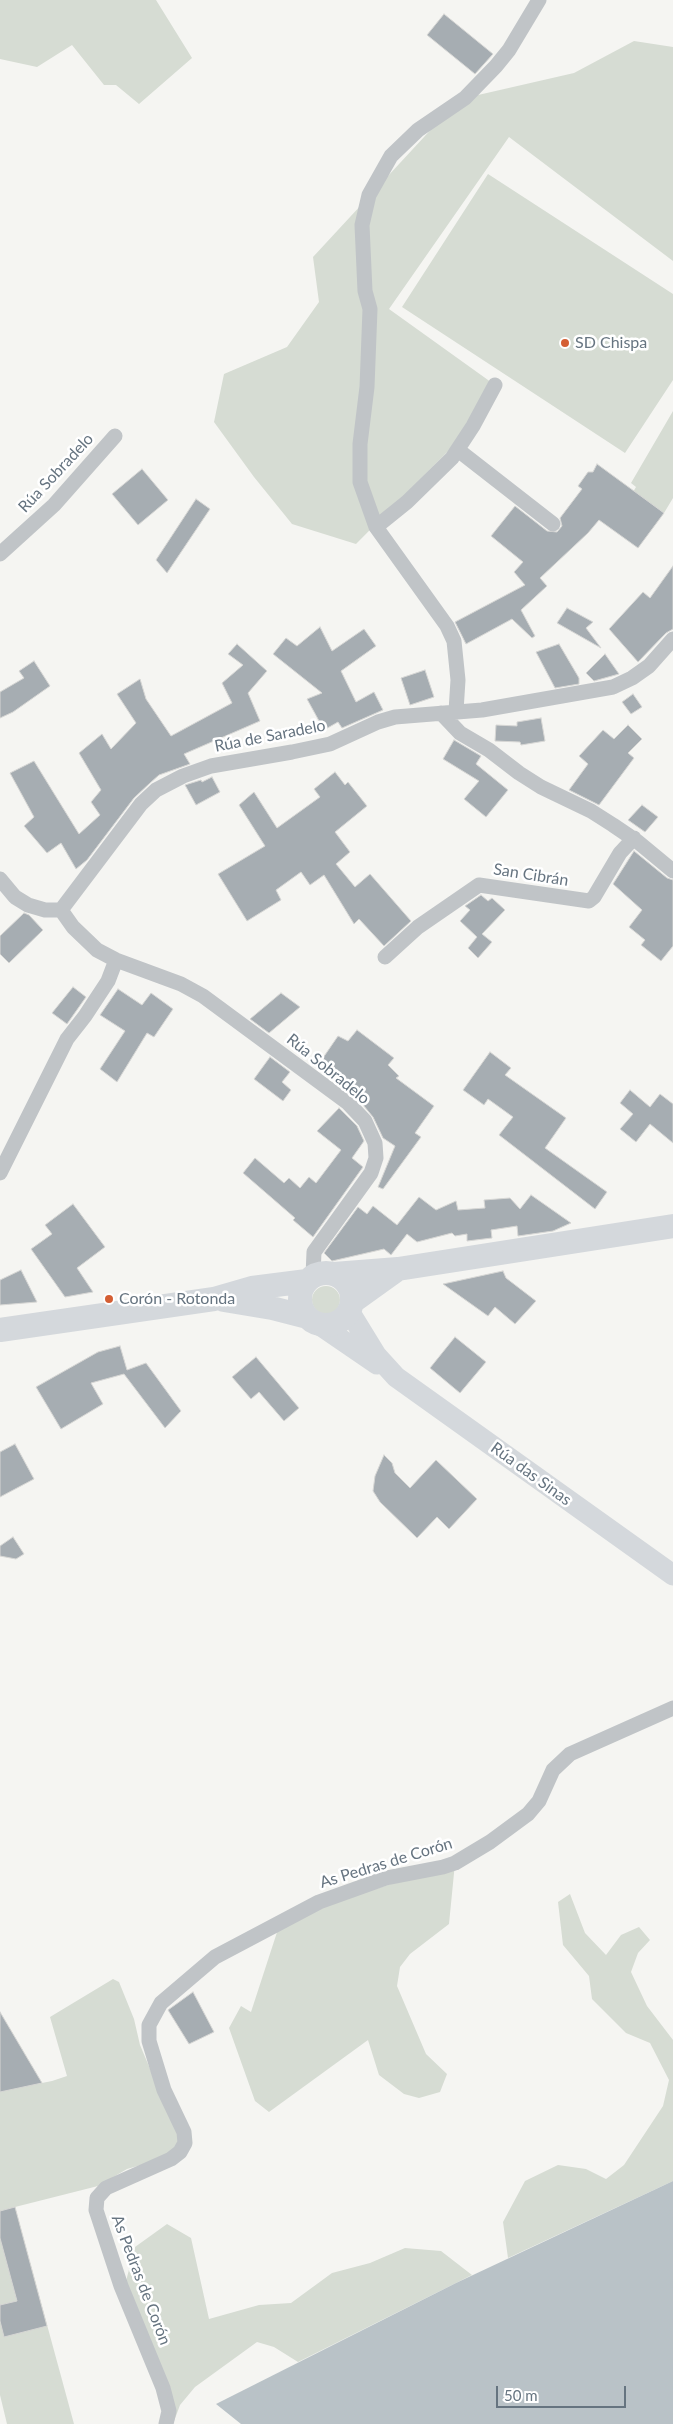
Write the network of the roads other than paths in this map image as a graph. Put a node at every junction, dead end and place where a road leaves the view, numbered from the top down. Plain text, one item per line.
1 (539, 0) edge
2 (495, 385) dead end
3 (115, 436) dead end
4 (458, 450) junction
5 (553, 524) dead end
6 (376, 527) junction
7 (0, 554) edge
8 (673, 639) edge
9 (449, 712) junction
10 (634, 838) junction
11 (673, 871) edge
12 (0, 879) edge
13 (61, 910) junction
14 (385, 956) dead end
15 (116, 960) junction
16 (0, 1173) edge
17 (673, 1226) edge
18 (398, 1269) junction
19 (318, 1277) junction
20 (214, 1299) junction
21 (350, 1306) junction
22 (314, 1321) junction
23 (0, 1330) edge
24 (390, 1371) junction
25 (673, 1575) edge
26 (673, 1708) edge
27 (166, 2424) edge

1 - 6 street
2 - 4 street
3 - 7 street, Rúa Sobradelo
4 - 5 street
4 - 6 street
6 - 9 street
8 - 9 street, Rúa de Saradelo
9 - 10 street
9 - 13 street, Rúa de Saradelo
10 - 11 street
10 - 14 street, San Cibrán
12 - 13 street
13 - 15 street, Rúa Sobradelo
15 - 16 street
15 - 19 street, Rúa Sobradelo
17 - 18 main road
18 - 19 main road
18 - 21 main road
19 - 20 main road
19 - 21 main road
19 - 22 main road
20 - 22 main road
20 - 23 main road
21 - 22 main road
21 - 24 street, Rúa das Sinas
22 - 24 street, Rúa das Sinas
24 - 25 street, Rúa das Sinas
26 - 27 street, As Pedras de Corón

